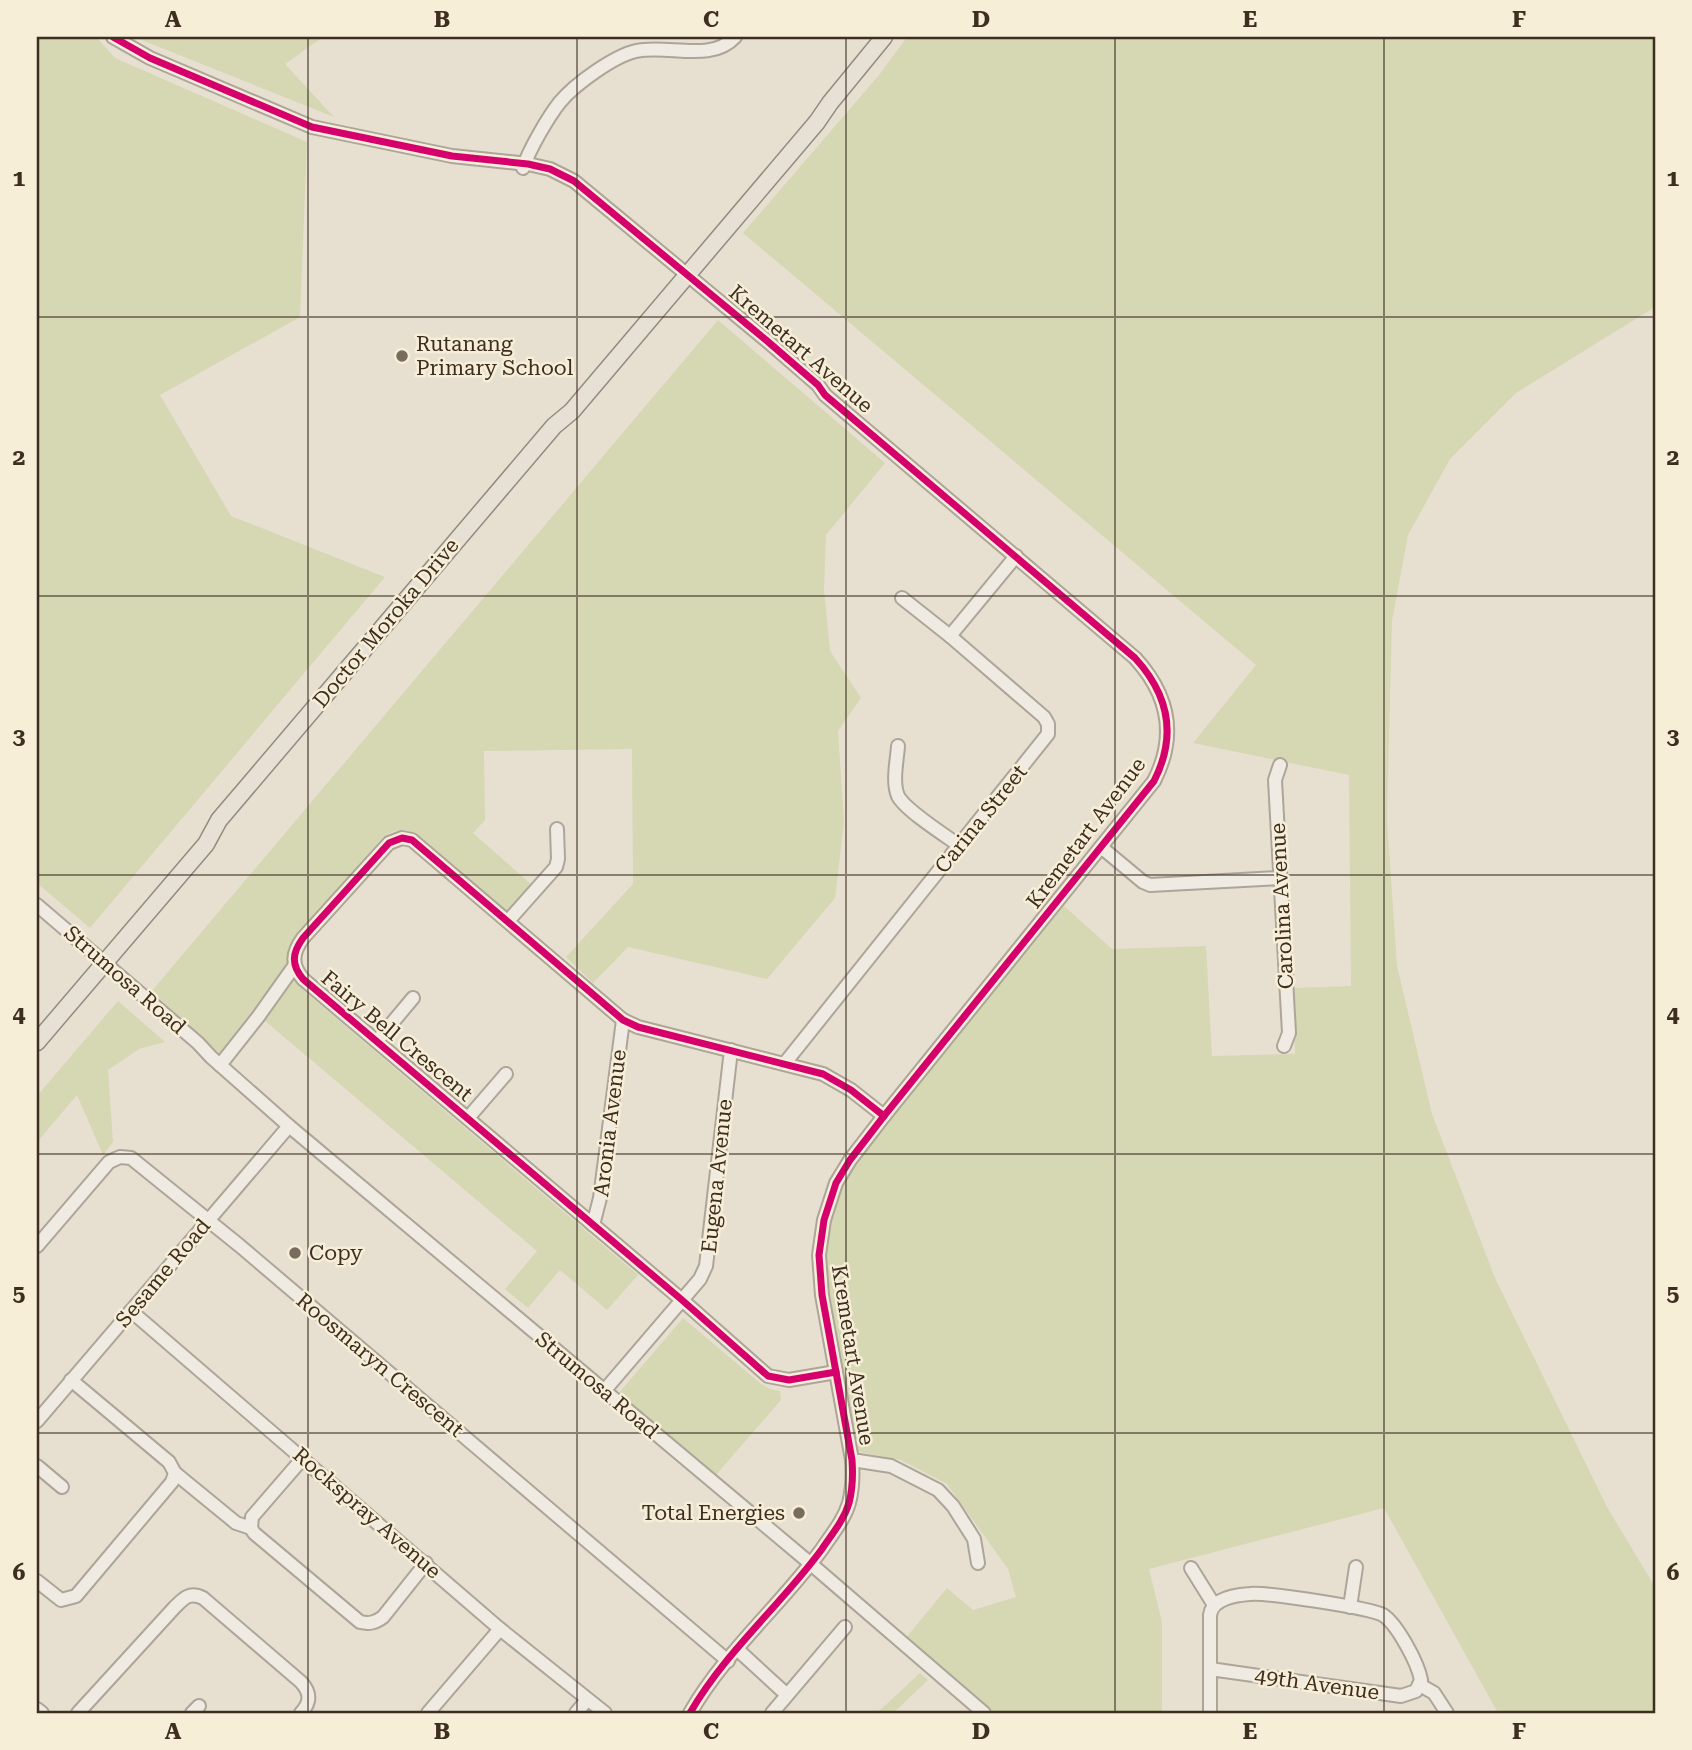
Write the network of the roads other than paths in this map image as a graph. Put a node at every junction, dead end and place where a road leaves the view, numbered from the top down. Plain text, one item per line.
1 (113, 37) edge
2 (735, 37) edge
3 (884, 37) edge
4 (662, 43) edge
5 (520, 165) junction
6 (682, 276) junction
7 (1016, 556) junction
8 (902, 598) dead end
9 (950, 636) junction
10 (898, 746) dead end
11 (1280, 765) dead end
12 (556, 829) dead end
13 (960, 846) junction
14 (1101, 847) junction
15 (1279, 878) junction
16 (37, 905) edge
17 (37, 913) edge
18 (509, 920) junction
19 (98, 961) junction
20 (295, 965) junction
21 (413, 998) dead end
22 (623, 1020) junction
23 (37, 1028) edge
24 (377, 1041) junction
25 (37, 1042) edge
26 (1284, 1046) dead end
27 (731, 1050) junction
28 (216, 1061) junction
29 (785, 1063) junction
30 (506, 1074) dead end
31 (884, 1116) junction
32 (468, 1118) junction
33 (289, 1126) junction
34 (207, 1221) junction
35 (593, 1225) junction
36 (37, 1245) edge
37 (682, 1300) junction
38 (131, 1311) junction
39 (836, 1372) junction
40 (71, 1380) junction
41 (604, 1391) junction
42 (37, 1421) edge
43 (303, 1458) junction
44 (852, 1460) junction
45 (37, 1466) edge
46 (175, 1473) junction
47 (62, 1487) dead end
48 (251, 1528) junction
49 (426, 1563) junction
50 (978, 1563) dead end
51 (811, 1564) junction
52 (1191, 1567) dead end
53 (1356, 1567) dead end
54 (37, 1581) edge
55 (1214, 1605) junction
56 (1350, 1607) junction
57 (845, 1627) dead end
58 (500, 1629) junction
59 (738, 1650) junction
60 (728, 1661) junction
61 (1210, 1669) junction
62 (1420, 1685) junction
63 (787, 1695) junction
64 (587, 1700) junction
65 (37, 1709) edge
66 (41, 1713) edge
67 (78, 1713) edge
68 (301, 1713) edge
69 (428, 1713) edge
70 (576, 1713) edge
71 (606, 1713) edge
72 (690, 1713) edge
73 (772, 1713) edge
74 (984, 1713) edge
75 (1210, 1713) edge
76 (1447, 1713) edge

1 - 5 street, Kremetart Avenue
2 - 4 street
3 - 6 main road, Doctor Moroka Drive
4 - 5 street
5 - 6 street, Kremetart Avenue
6 - 7 street, Kremetart Avenue
6 - 19 main road, Doctor Moroka Drive
7 - 9 street
7 - 14 street, Kremetart Avenue
8 - 9 street, Carina Street
9 - 13 street, Carina Street
10 - 13 street
11 - 15 street, Carolina Avenue
12 - 18 street
13 - 29 street, Carina Street
14 - 15 street
14 - 31 street, Kremetart Avenue
15 - 26 street, Carolina Avenue
16 - 19 street, Strumosa Road
17 - 19 street, Strumosa Road
18 - 20 street, Fairy Bell Crescent
18 - 22 street, Fairy Bell Crescent
19 - 23 main road, Doctor Moroka Drive
19 - 25 main road, Doctor Moroka Drive
19 - 28 street, Strumosa Road
20 - 24 street, Fairy Bell Crescent
20 - 28 street
21 - 24 street
22 - 27 street, Fairy Bell Crescent
22 - 35 street, Aronia Avenue
24 - 32 street, Fairy Bell Crescent
27 - 29 street, Fairy Bell Crescent
27 - 37 street, Eugena Avenue
28 - 33 street, Strumosa Road
29 - 31 street, Fairy Bell Crescent
30 - 32 street
31 - 39 street, Kremetart Avenue
32 - 35 street, Fairy Bell Crescent
33 - 34 street, Sesame Road
33 - 41 street, Strumosa Road
34 - 36 street, Roosmaryn Crescent
34 - 38 street, Sesame Road
34 - 60 street, Roosmaryn Crescent
35 - 37 street, Fairy Bell Crescent
37 - 39 street, Fairy Bell Crescent
37 - 41 street, Eugena Avenue
38 - 40 street, Sesame Road
38 - 43 street, Rockspray Avenue
39 - 44 street, Kremetart Avenue
40 - 42 street, Sesame Road
40 - 46 street
41 - 51 street, Strumosa Road
43 - 48 street
43 - 49 street, Rockspray Avenue
44 - 50 street
44 - 51 street, Kremetart Avenue
45 - 47 street
46 - 48 street
46 - 54 street
48 - 49 street
49 - 58 street, Rockspray Avenue
51 - 59 street, Kremetart Avenue
51 - 74 street, Strumosa Road
52 - 55 street
53 - 56 street
55 - 56 street
55 - 61 street
56 - 62 street
57 - 63 street
58 - 64 street, Rockspray Avenue
58 - 69 street
59 - 60 street, Kremetart Avenue
59 - 63 street
60 - 72 street, Kremetart Avenue
61 - 62 street, 49th Avenue
61 - 75 street
62 - 76 street
63 - 73 street
64 - 70 street
64 - 71 street, Rockspray Avenue
65 - 66 street
67 - 68 street

